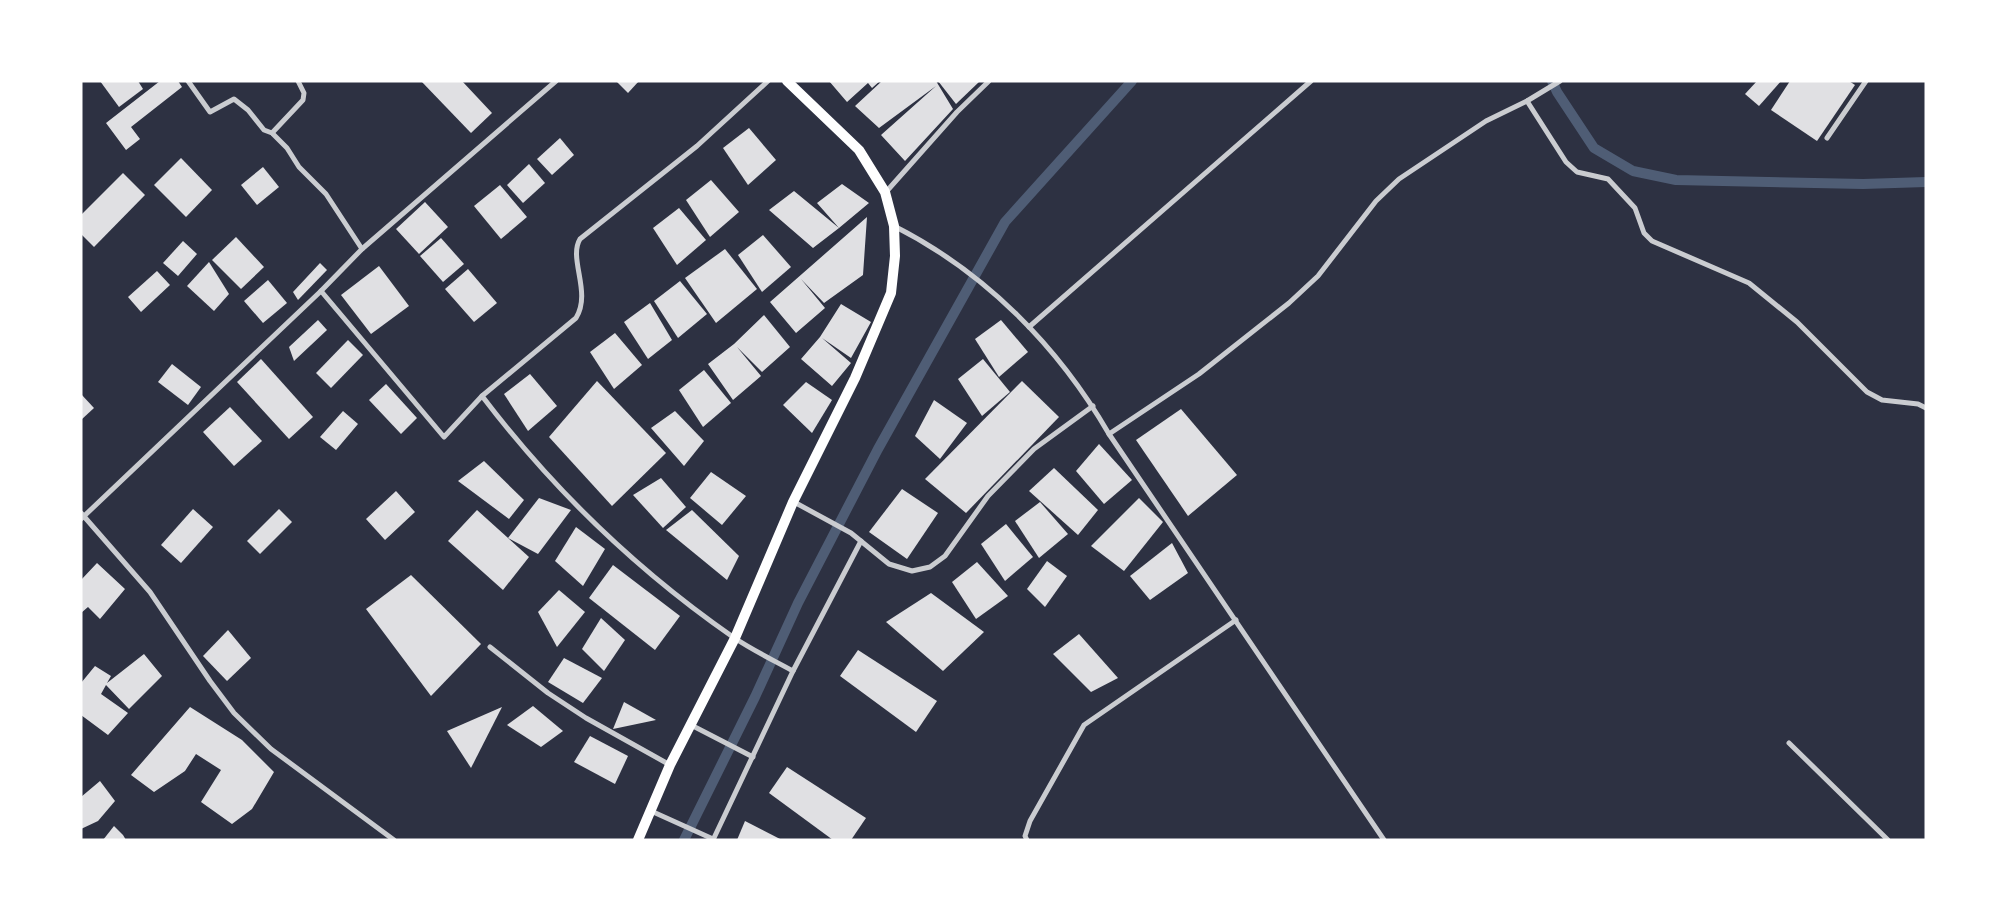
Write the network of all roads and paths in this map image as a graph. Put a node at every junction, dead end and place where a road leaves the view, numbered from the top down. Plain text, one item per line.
1 (188, 81) edge
2 (298, 81) edge
3 (556, 81) edge
4 (768, 81) edge
5 (787, 81) edge
6 (989, 81) edge
7 (1311, 81) edge
8 (1560, 81) edge
9 (1866, 81) edge
10 (1527, 101) junction
11 (272, 134) junction
12 (1827, 138) dead end
13 (885, 192) junction
14 (894, 226) junction
15 (362, 249) junction
16 (321, 291) junction
17 (1029, 327) junction
18 (482, 396) junction
19 (1093, 406) junction
20 (1926, 408) edge
21 (1109, 434) junction
22 (793, 502) junction
23 (82, 516) edge
24 (861, 541) junction
25 (1236, 620) junction
26 (735, 638) junction
27 (490, 647) dead end
28 (793, 671) junction
29 (690, 725) junction
30 (1789, 743) dead end
31 (753, 757) junction
32 (670, 765) junction
33 (650, 811) junction
34 (383, 833) junction
35 (713, 839) edge
36 (378, 840) edge
37 (394, 840) edge
38 (638, 840) edge
39 (1027, 840) edge
40 (1384, 840) edge
41 (1888, 840) edge

1 - 11 street
2 - 11 street
3 - 15 street
4 - 18 street
5 - 13 main road
6 - 13 street
7 - 17 street
8 - 10 street
9 - 12 street
10 - 20 street
10 - 21 street
11 - 15 street
13 - 14 main road
14 - 17 street
14 - 22 main road
15 - 16 street
16 - 18 street
16 - 23 street
17 - 19 street
18 - 26 street
19 - 21 street
19 - 24 street
21 - 25 street
22 - 24 street
22 - 26 main road
23 - 34 street
24 - 28 street
25 - 39 street
25 - 40 street
26 - 28 street
26 - 29 main road
27 - 32 street
28 - 31 street
29 - 31 street
29 - 32 main road
30 - 41 street
31 - 35 street
32 - 33 main road
33 - 35 street
33 - 38 main road
34 - 36 street
34 - 37 street

